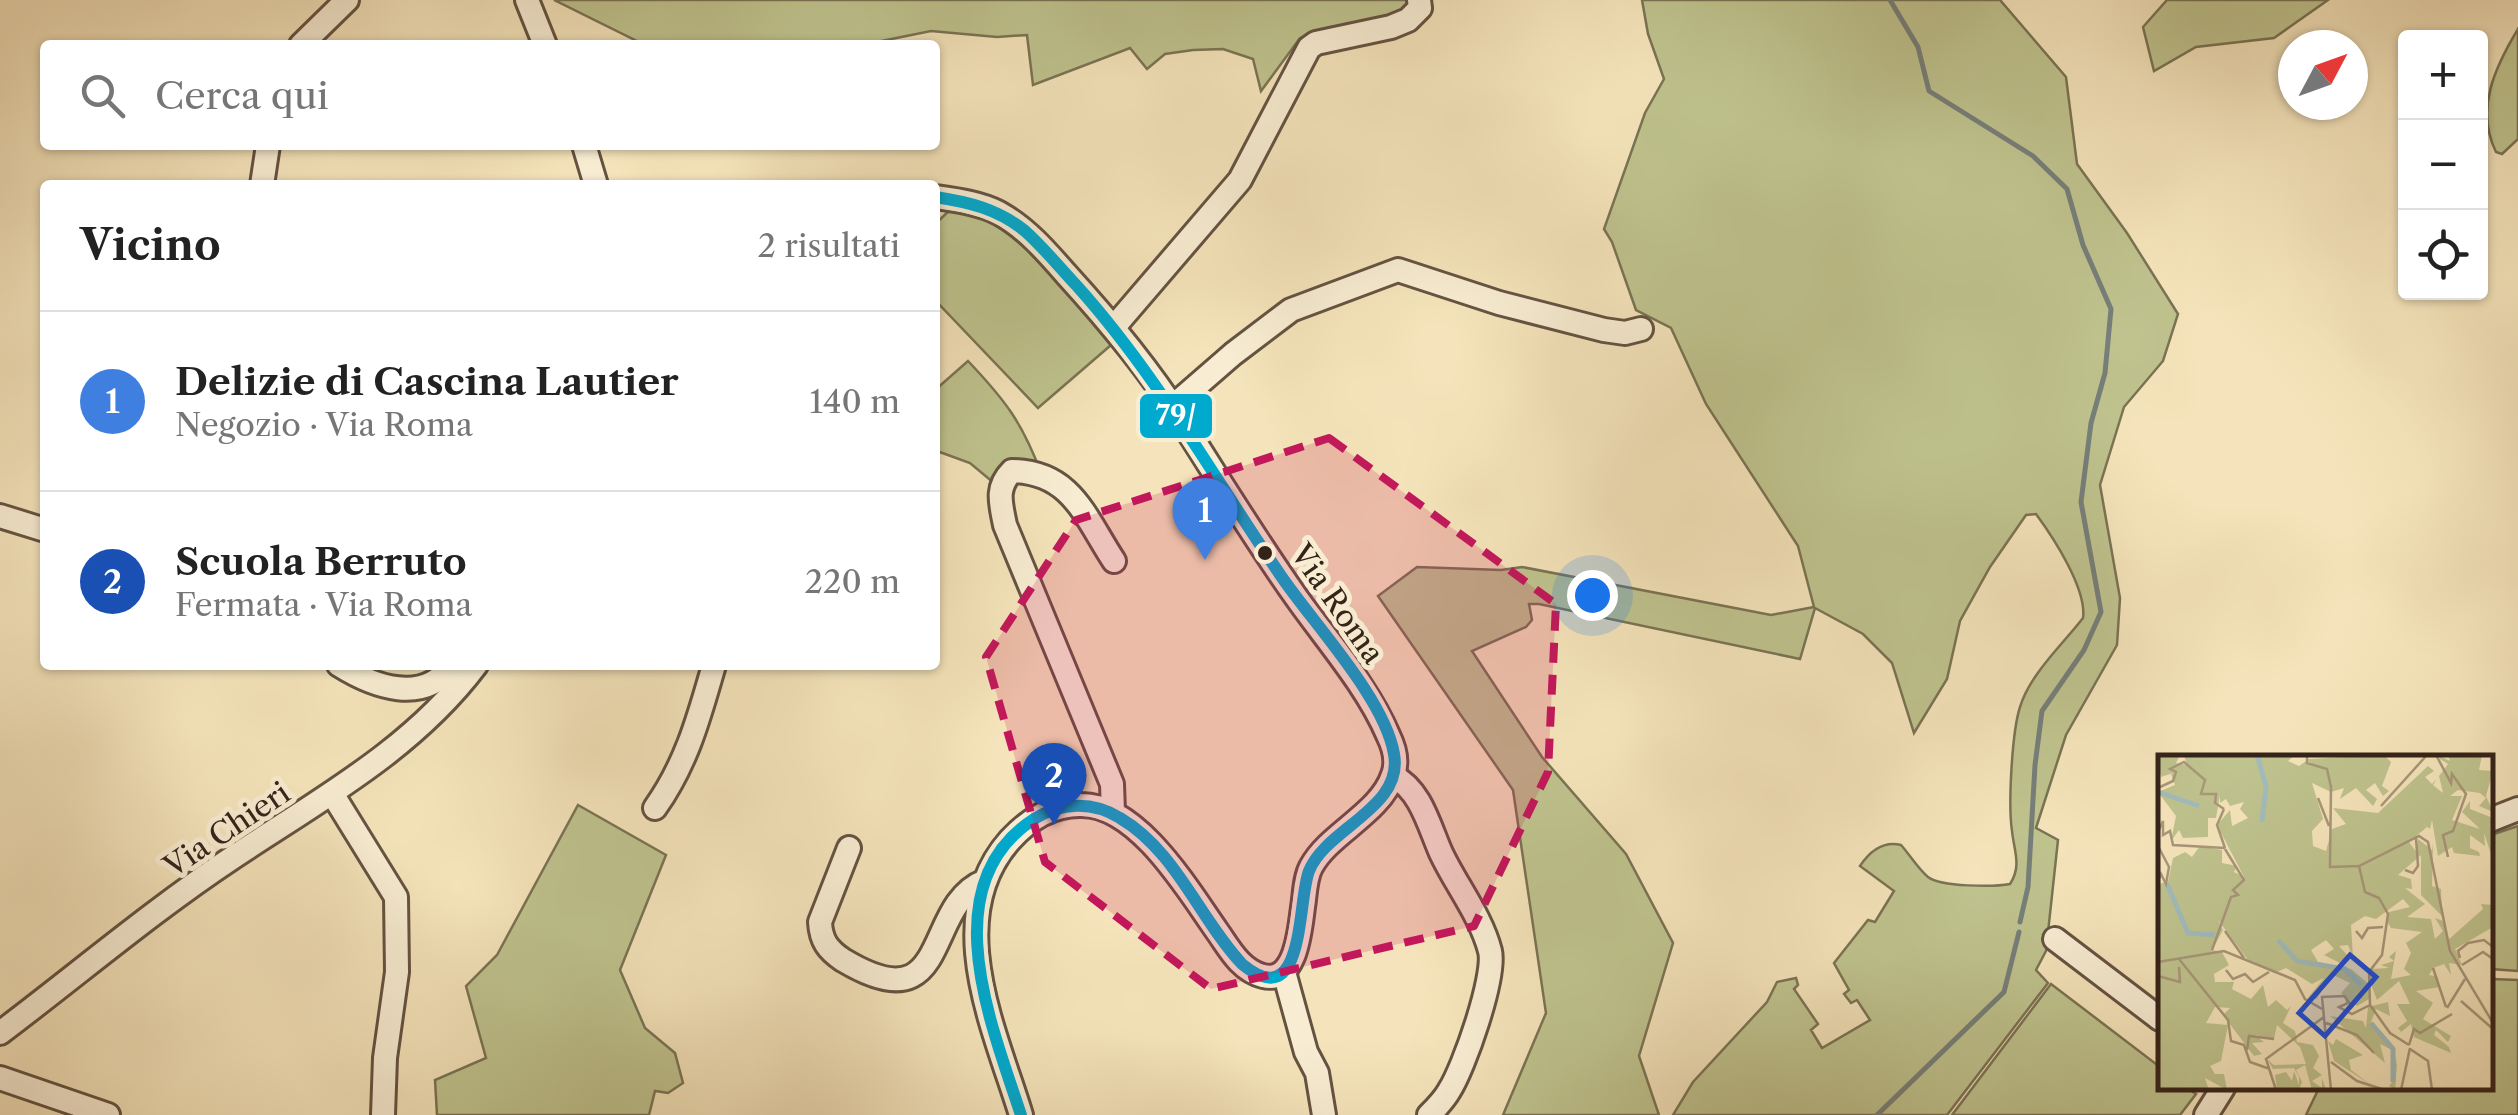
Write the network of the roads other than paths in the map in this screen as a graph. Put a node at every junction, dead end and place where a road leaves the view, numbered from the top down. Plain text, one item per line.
1 (347, 0) edge
2 (526, 0) edge
3 (1419, 0) edge
4 (306, 40) edge
5 (543, 40) edge
6 (267, 150) edge
7 (586, 150) edge
8 (263, 180) edge
9 (594, 180) edge
10 (940, 197) edge
11 (1114, 327) junction
12 (1641, 329) dead end
13 (1172, 408) junction
14 (0, 516) edge
15 (40, 528) edge
16 (1114, 561) dead end
17 (347, 670) edge
18 (448, 670) edge
19 (472, 670) edge
20 (713, 670) edge
21 (1393, 776) junction
22 (333, 795) junction
23 (656, 808) dead end
24 (2518, 810) edge
25 (1113, 812) junction
26 (2493, 819) edge
27 (849, 848) dead end
28 (985, 881) junction
29 (2055, 939) dead end
30 (1284, 972) junction
31 (2158, 1017) edge
32 (0, 1033) edge
33 (0, 1078) edge
34 (2221, 1090) edge
35 (1326, 1113) edge
36 (108, 1115) edge
37 (383, 1115) edge
38 (1021, 1115) edge
39 (1429, 1115) edge
40 (2206, 1115) edge

1 - 4 street
2 - 5 street
3 - 11 street
6 - 8 street
7 - 9 street
10 - 11 street, Via Roma
11 - 13 street, Via Roma
12 - 13 street
13 - 21 street, Via Roma
14 - 15 street
16 - 25 street
17 - 18 street
19 - 22 street, Via Chieri
20 - 23 street
21 - 30 street
21 - 39 street
22 - 32 street, Via Chieri
22 - 37 street
24 - 26 street
25 - 28 street
25 - 30 street
27 - 28 street
28 - 38 street
29 - 31 street
30 - 35 street
33 - 36 street
34 - 40 street

